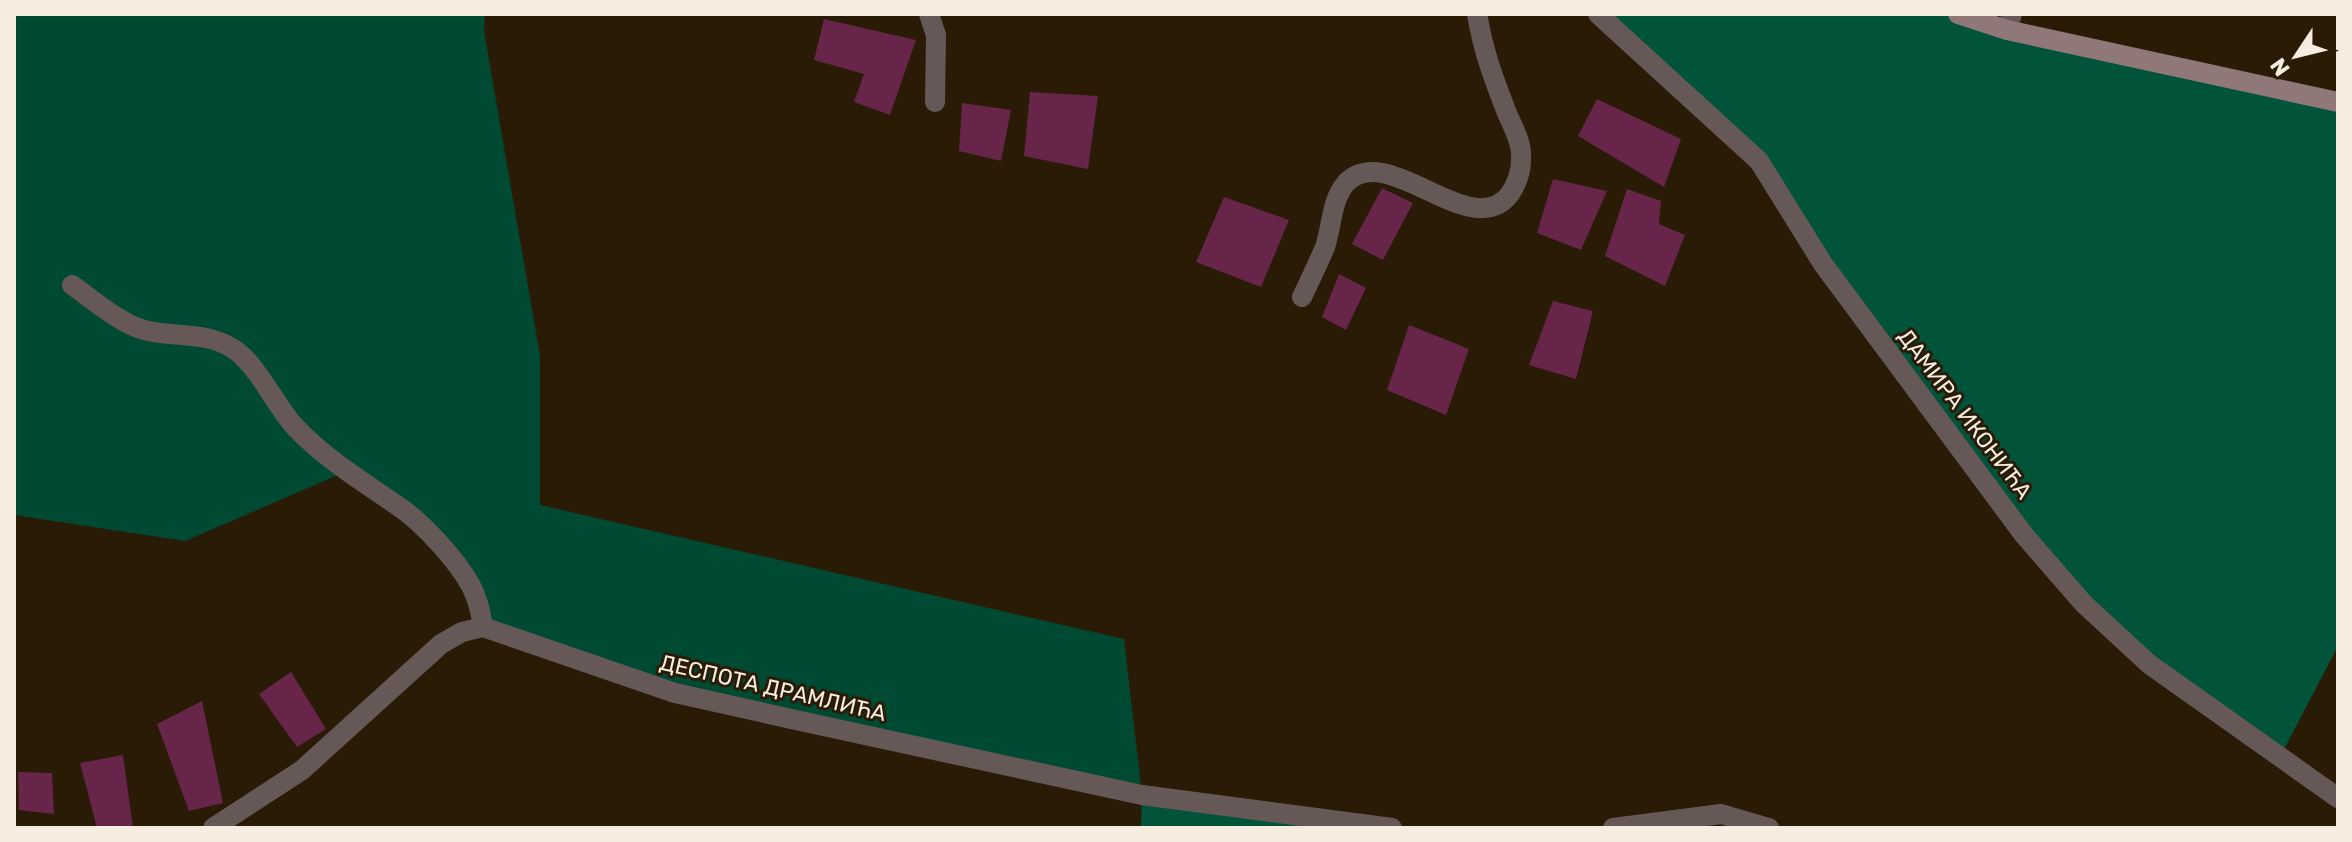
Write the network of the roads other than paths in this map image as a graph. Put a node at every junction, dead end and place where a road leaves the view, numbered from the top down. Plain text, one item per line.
1 (929, 14) edge
2 (1477, 14) edge
3 (1598, 14) edge
4 (1958, 14) edge
5 (2009, 22) edge
6 (935, 102) dead end
7 (2338, 102) edge
8 (72, 285) dead end
9 (1302, 297) dead end
10 (483, 627) junction
11 (2338, 798) edge
12 (213, 828) edge
13 (1392, 828) edge
14 (1613, 828) edge
15 (1769, 828) edge

1 - 6 street
2 - 9 street
3 - 11 street, ДАМИРА ИКОНИЋА
4 - 5 street
5 - 7 street
8 - 10 street
10 - 12 street
10 - 13 street, ДЕСПОТА ДРАМЛИЋА
14 - 15 street

